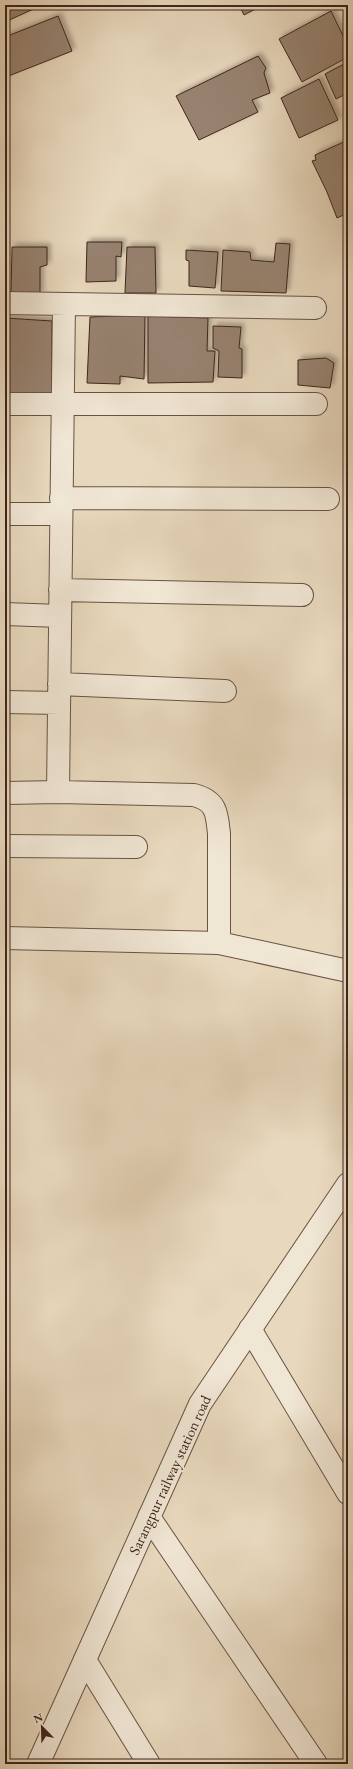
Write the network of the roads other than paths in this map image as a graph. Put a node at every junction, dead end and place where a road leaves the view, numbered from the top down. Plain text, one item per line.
1 (5, 303) edge
2 (64, 304) junction
3 (315, 308) dead end
4 (5, 404) edge
5 (62, 404) junction
6 (316, 404) dead end
7 (328, 499) dead end
8 (61, 506) junction
9 (5, 514) edge
10 (60, 590) junction
11 (302, 595) dead end
12 (5, 614) edge
13 (60, 616) junction
14 (225, 691) dead end
15 (59, 694) junction
16 (5, 702) edge
17 (58, 792) junction
18 (5, 793) edge
19 (5, 846) edge
20 (136, 847) dead end
21 (5, 938) edge
22 (219, 943) junction
23 (348, 971) edge
24 (348, 1184) edge
25 (250, 1329) junction
26 (348, 1492) edge
27 (149, 1517) junction
28 (85, 1660) junction
29 (38, 1764) edge
30 (149, 1764) edge
31 (316, 1764) edge

1 - 2 street
2 - 3 street
2 - 5 street
4 - 5 street
5 - 6 street
5 - 8 street
7 - 8 street
8 - 9 street
8 - 10 street
10 - 11 street
10 - 13 street
12 - 13 street
13 - 15 street
14 - 15 street
15 - 16 street
15 - 17 street
17 - 18 street
17 - 22 street
19 - 20 street
21 - 22 street
22 - 23 street
24 - 25 street, Sarangpur railway station road
25 - 26 street
25 - 27 street, Sarangpur railway station road
27 - 28 street, Sarangpur railway station road
27 - 31 street
28 - 29 street, Sarangpur railway station road
28 - 30 street

